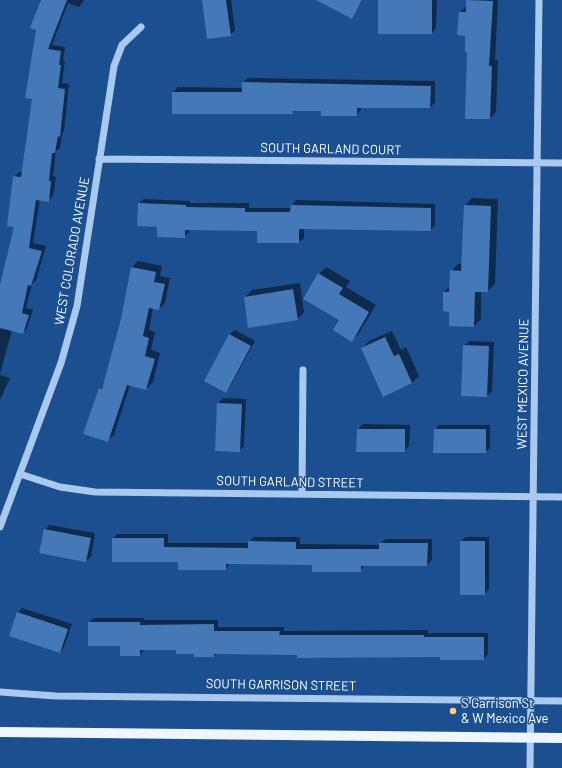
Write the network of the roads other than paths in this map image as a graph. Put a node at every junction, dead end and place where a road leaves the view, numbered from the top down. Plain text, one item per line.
1 (539, 0) edge
2 (141, 27) dead end
3 (99, 159) junction
4 (537, 163) junction
5 (562, 163) edge
6 (303, 370) dead end
7 (20, 474) junction
8 (302, 494) junction
9 (534, 497) junction
10 (562, 497) edge
11 (0, 527) edge
12 (0, 692) edge
13 (530, 700) junction
14 (562, 701) edge
15 (0, 732) edge
16 (530, 738) junction
17 (562, 738) edge
18 (530, 768) edge

1 - 4 street, WEST MEXICO AVENUE
2 - 3 street, WEST COLORADO AVENUE
3 - 4 street, SOUTH GARLAND COURT
3 - 7 street, WEST COLORADO AVENUE
4 - 5 street, SOUTH GARLAND COURT
4 - 9 street, WEST MEXICO AVENUE
6 - 8 street
7 - 8 street, SOUTH GARLAND STREET
7 - 11 street, WEST COLORADO AVENUE
8 - 9 street, SOUTH GARLAND STREET
9 - 10 street, SOUTH GARLAND STREET
9 - 13 street, WEST MEXICO AVENUE
12 - 13 street, SOUTH GARRISON STREET
13 - 14 street, SOUTH GARRISON STREET
13 - 16 street, WEST MEXICO AVENUE
15 - 16 main road
16 - 17 main road
16 - 18 street, WEST MEXICO AVENUE

